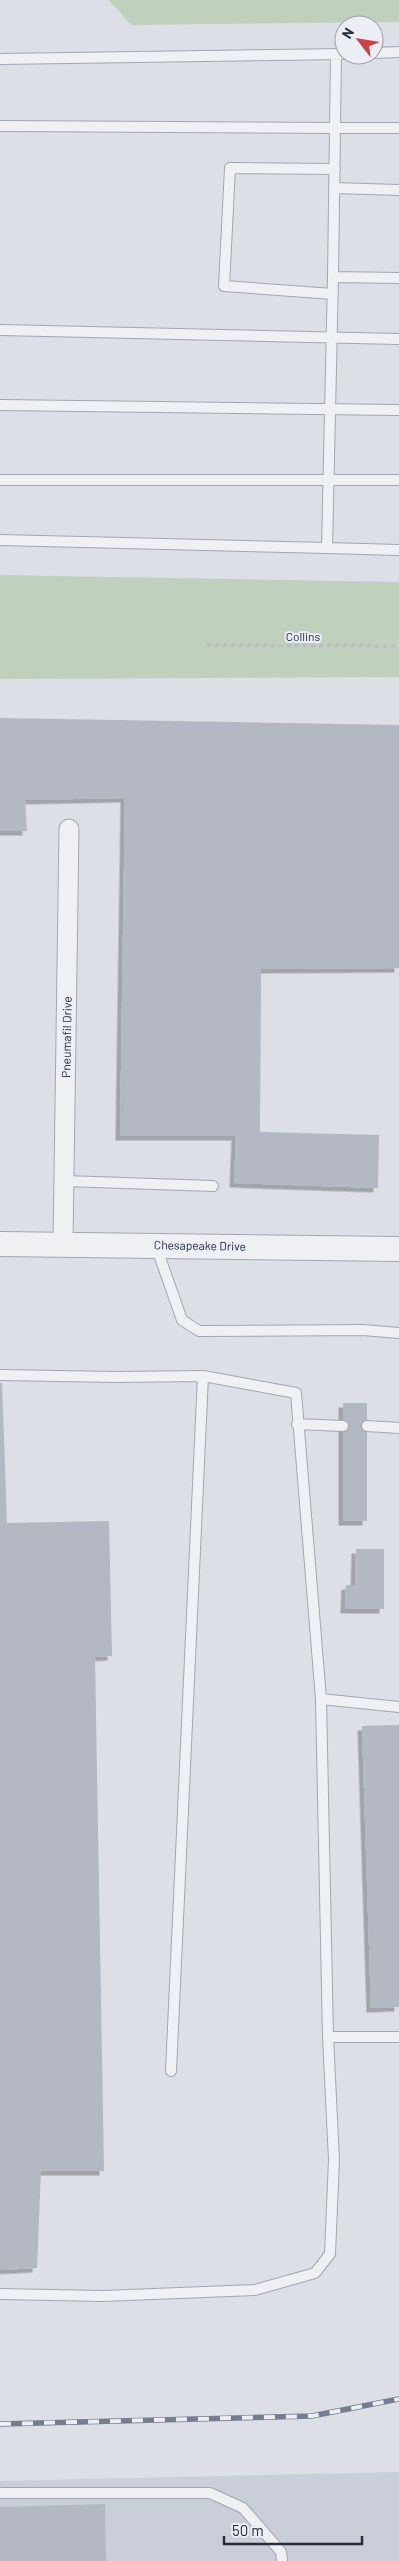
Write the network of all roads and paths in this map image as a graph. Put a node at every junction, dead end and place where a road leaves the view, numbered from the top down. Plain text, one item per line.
1 (399, 52) edge
2 (384, 53) edge
3 (334, 54) edge
4 (0, 59) edge
5 (339, 65) edge
6 (0, 126) edge
7 (335, 128) junction
8 (399, 128) edge
9 (335, 169) junction
10 (334, 188) junction
11 (399, 190) edge
12 (333, 276) junction
13 (399, 278) edge
14 (333, 294) junction
15 (0, 330) edge
16 (333, 338) junction
17 (399, 339) edge
18 (0, 405) edge
19 (331, 409) junction
20 (399, 410) edge
21 (329, 479) junction
22 (0, 480) edge
23 (399, 480) edge
24 (0, 540) edge
25 (327, 548) junction
26 (399, 550) edge
27 (207, 645) dead end
28 (399, 646) edge
29 (69, 829) dead end
30 (65, 1181) junction
31 (213, 1186) dead end
32 (0, 1244) edge
33 (63, 1244) junction
34 (156, 1246) junction
35 (399, 1249) edge
36 (399, 1333) edge
37 (0, 1375) edge
38 (203, 1376) junction
39 (297, 1424) junction
40 (343, 1426) dead end
41 (367, 1426) dead end
42 (399, 1428) edge
43 (321, 1699) junction
44 (399, 1707) edge
45 (328, 2037) junction
46 (399, 2038) edge
47 (171, 2071) dead end
48 (0, 2294) edge
49 (0, 2493) edge
50 (282, 2561) edge

1 - 2 lane
3 - 4 lane
5 - 7 lane
6 - 7 lane
7 - 8 lane
7 - 9 lane
9 - 10 lane
9 - 14 lane
10 - 11 lane
10 - 12 lane
12 - 13 lane
12 - 14 lane
14 - 16 lane
15 - 16 lane
16 - 17 lane
16 - 19 lane
18 - 19 lane
19 - 20 lane
19 - 21 lane
21 - 22 lane
21 - 23 lane
21 - 25 lane
24 - 25 lane
25 - 26 lane
27 - 28 path, Collins
29 - 30 street, Pneumafil Drive
30 - 31 lane
30 - 33 street, Pneumafil Drive
32 - 33 street, Chesapeake Drive
33 - 34 street, Chesapeake Drive
34 - 35 street, Chesapeake Drive
34 - 36 lane
37 - 38 lane
38 - 39 lane
38 - 47 lane
39 - 40 lane
39 - 43 lane
41 - 42 lane
43 - 44 lane
43 - 45 lane
45 - 46 lane
45 - 48 lane
49 - 50 lane

